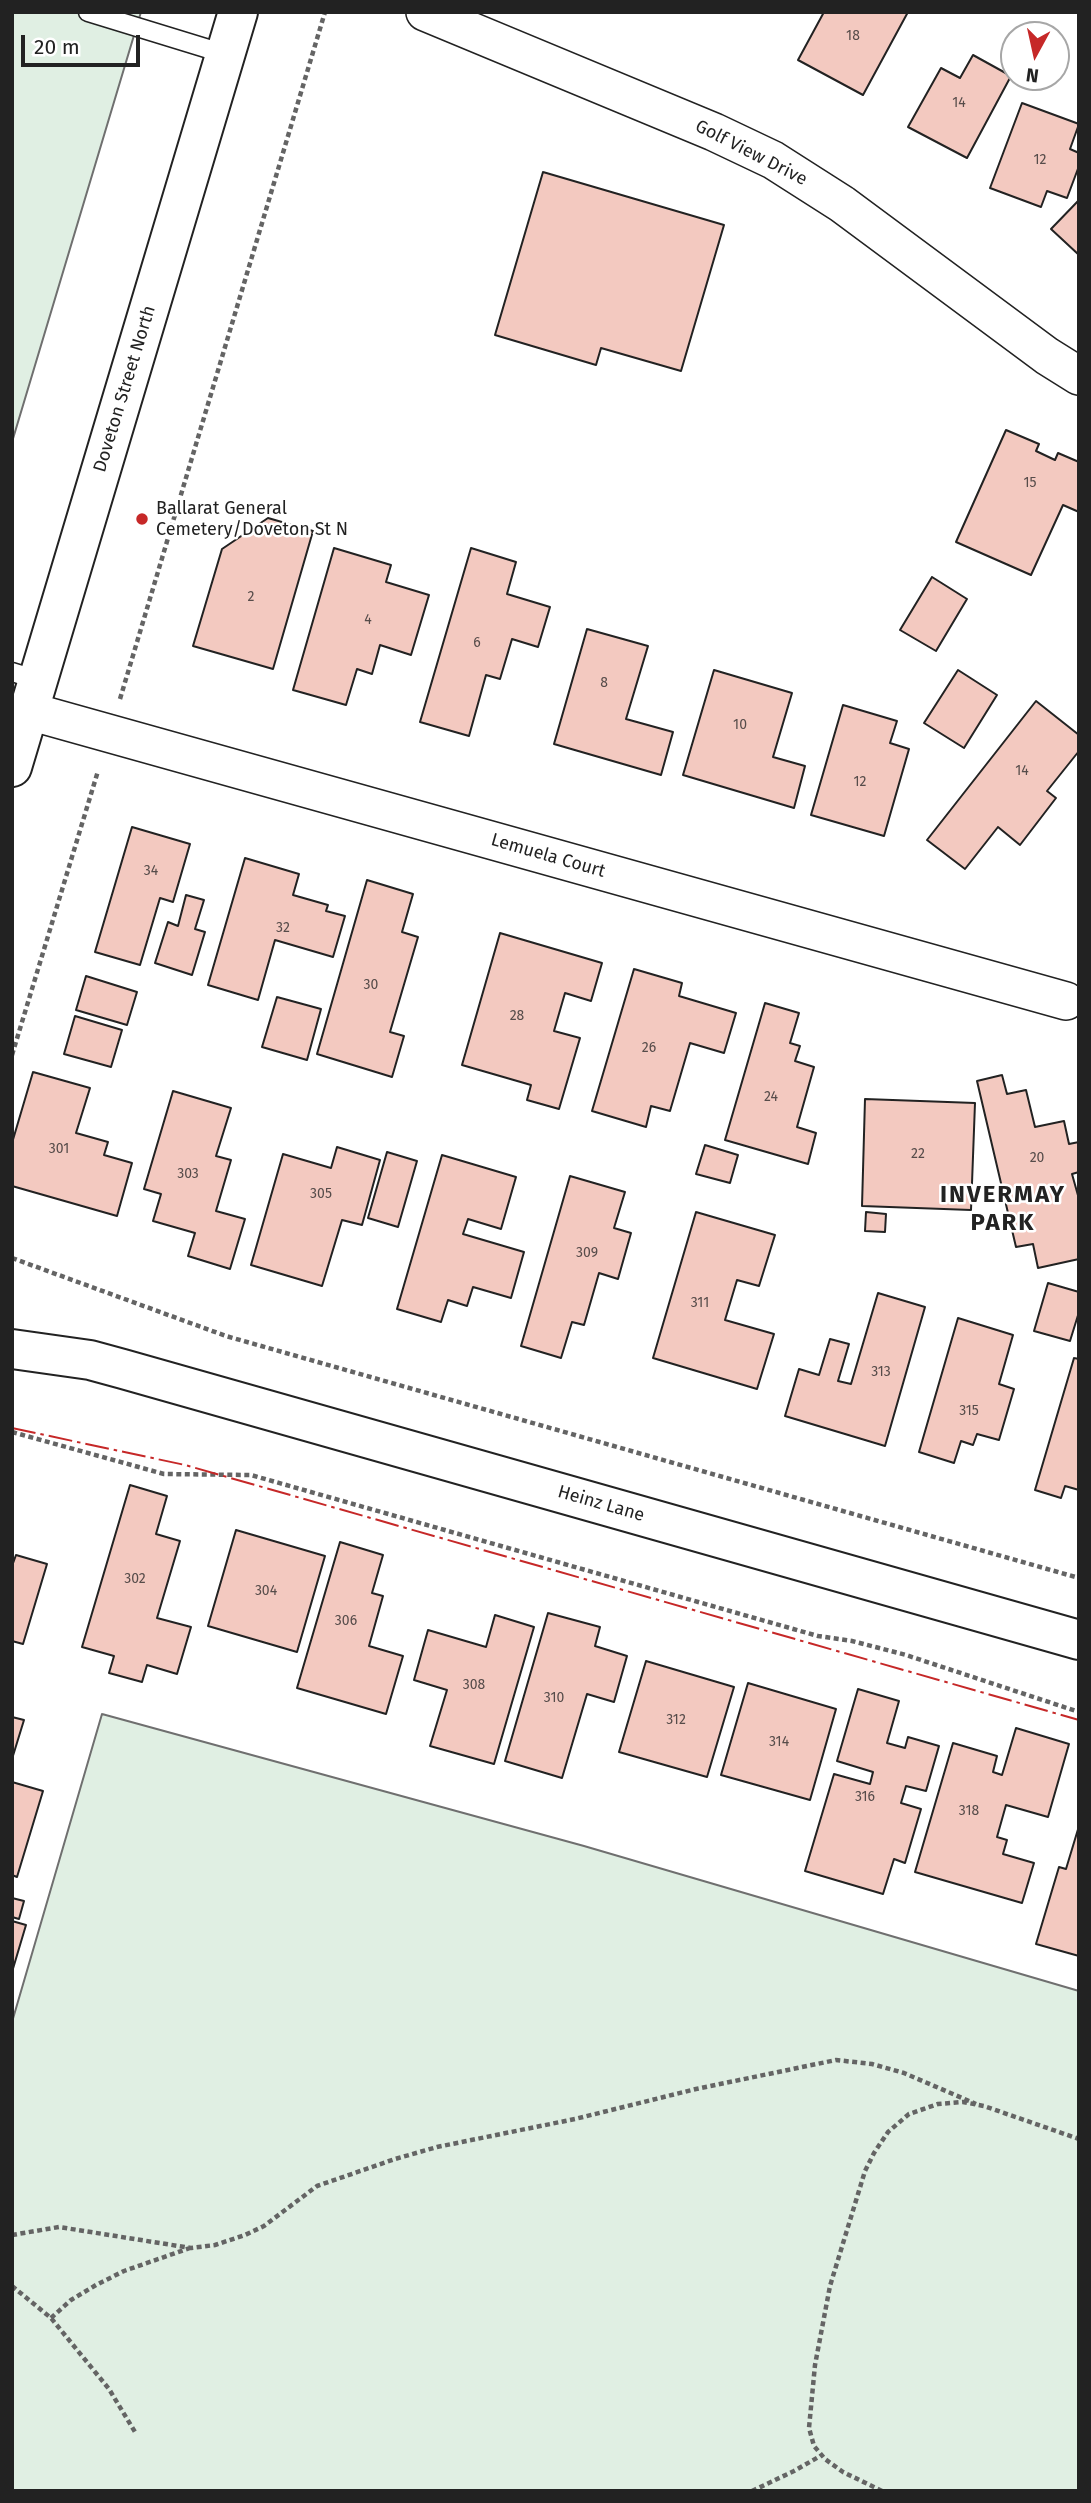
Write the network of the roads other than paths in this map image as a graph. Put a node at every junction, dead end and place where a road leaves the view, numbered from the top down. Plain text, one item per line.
1 (88, 12) edge
2 (238, 12) edge
3 (425, 12) edge
4 (225, 54) junction
5 (1079, 376) edge
6 (26, 688) edge
7 (12, 766) edge
8 (1066, 1001) dead end
9 (12, 1320) edge
10 (12, 1349) edge
11 (123, 1369) junction
12 (1079, 1640) edge

1 - 4 lane
2 - 4 street, Doveton Street North
3 - 5 street, Golf View Drive
4 - 6 street, Doveton Street North
6 - 7 street, Doveton Street North
6 - 8 street, Lemuela Court
9 - 11 street, Heinz Lane
10 - 11 street, Heinz Lane
11 - 12 street, Heinz Lane

